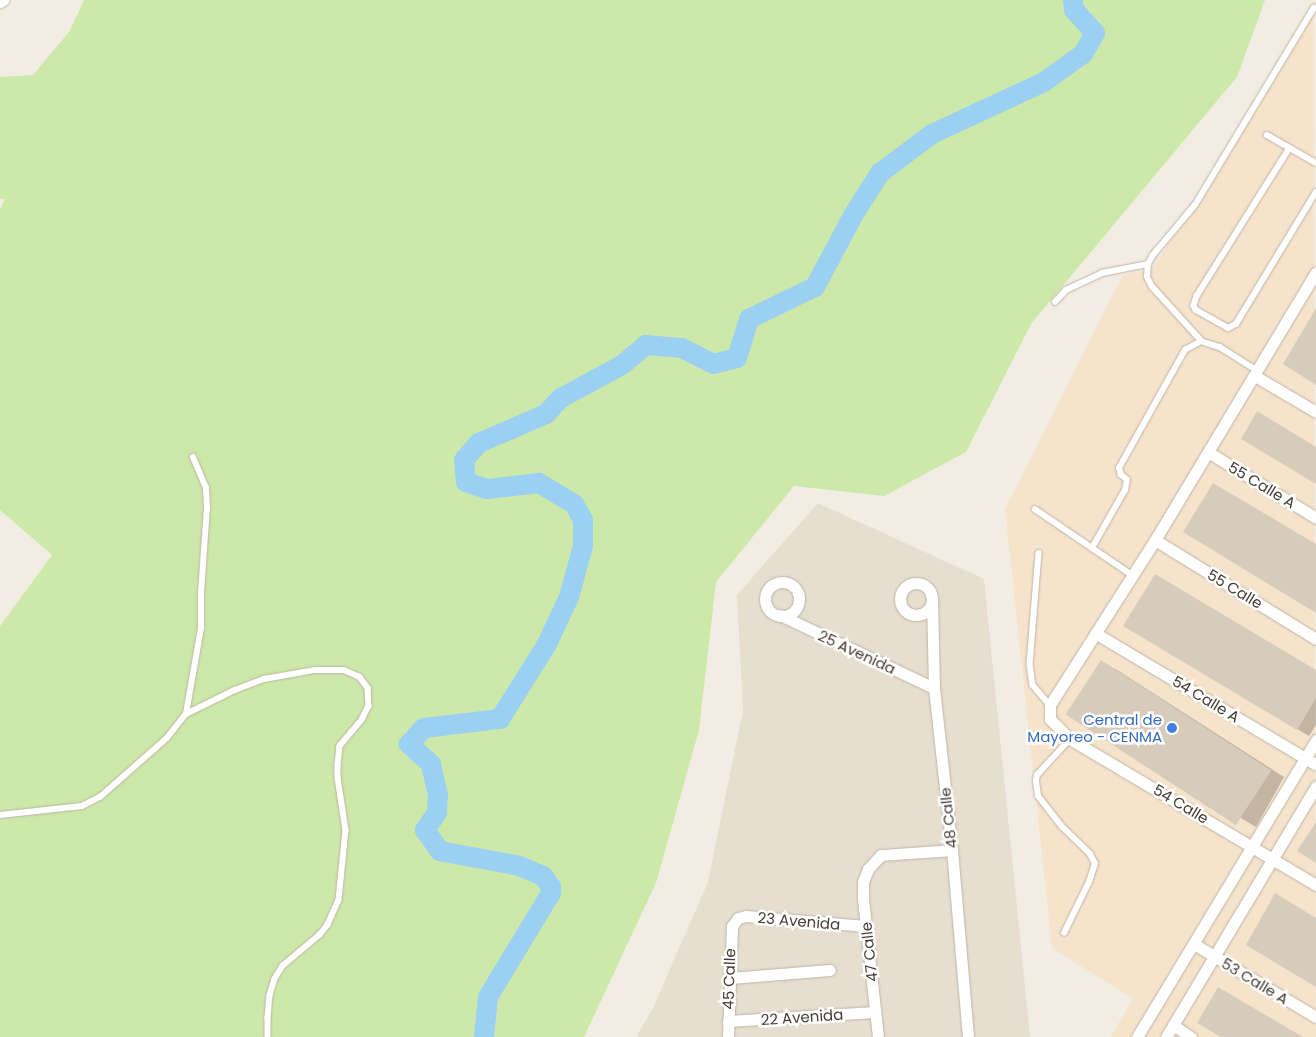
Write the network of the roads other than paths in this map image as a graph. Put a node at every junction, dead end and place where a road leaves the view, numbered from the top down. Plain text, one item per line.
1 (1314, 8) dead end
2 (1267, 135) dead end
3 (1290, 148) junction
4 (1316, 163) edge
5 (1316, 192) edge
6 (1148, 264) junction
7 (1314, 280) edge
8 (1055, 302) dead end
9 (1202, 341) junction
10 (1257, 374) junction
11 (1316, 412) edge
12 (1208, 452) junction
13 (193, 458) dead end
14 (1035, 509) dead end
15 (1316, 518) edge
16 (1155, 540) junction
17 (1092, 548) junction
18 (1039, 554) dead end
19 (1132, 575) junction
20 (932, 599) dead end
21 (780, 615) dead end
22 (1095, 633) junction
23 (1316, 639) edge
24 (934, 688) junction
25 (1050, 705) junction
26 (186, 714) junction
27 (1070, 739) junction
28 (1316, 740) edge
29 (1305, 758) junction
30 (1316, 765) edge
31 (1316, 786) edge
32 (0, 815) edge
33 (1252, 846) junction
34 (952, 850) junction
35 (1272, 859) junction
36 (1316, 885) edge
37 (734, 921) joint
38 (866, 926) junction
39 (1064, 933) dead end
40 (1194, 944) junction
41 (1215, 957) junction
42 (830, 970) dead end
43 (730, 978) junction
44 (876, 1012) junction
45 (1316, 1017) edge
46 (728, 1021) junction
47 (1173, 1025) junction
48 (268, 1037) edge
49 (728, 1037) edge
50 (878, 1037) edge
51 (968, 1037) edge
52 (1137, 1037) edge
53 (1166, 1037) edge
54 (1191, 1037) edge

1 - 6 lane
2 - 3 lane
3 - 4 lane
3 - 5 lane
6 - 8 lane
6 - 9 lane
7 - 10 street
9 - 10 lane
9 - 17 lane
10 - 11 street
10 - 12 street
12 - 15 street, 55 Calle A
12 - 16 street
13 - 26 lane
14 - 17 lane
16 - 19 street
16 - 23 street, 55 Calle
17 - 19 lane
18 - 25 lane
19 - 22 street
20 - 24 street, 48 Calle
21 - 24 street, 25 Avenida
22 - 25 street
22 - 29 street, 54 Calle A
24 - 34 street, 48 Calle
25 - 27 street, 54 Calle
26 - 32 lane
26 - 48 lane
27 - 33 street, 54 Calle
27 - 39 lane
28 - 29 street
29 - 30 street, 54 Calle A
29 - 33 street
31 - 35 street
33 - 35 street, 54 Calle
33 - 40 street
34 - 38 street, 47 Calle
34 - 51 street, 48 Calle
35 - 36 street, 54 Calle
35 - 41 street
37 - 38 street, 23 Avenida
37 - 43 street, 45 Calle
38 - 44 street, 47 Calle
40 - 41 street, 53 Calle A
40 - 52 street
41 - 45 street, 53 Calle A
41 - 47 street
42 - 43 street
43 - 46 street, 45 Calle
44 - 46 street, 22 Avenida
44 - 50 street, 47 Calle
46 - 49 street, 45 Calle
47 - 53 street
47 - 54 street

